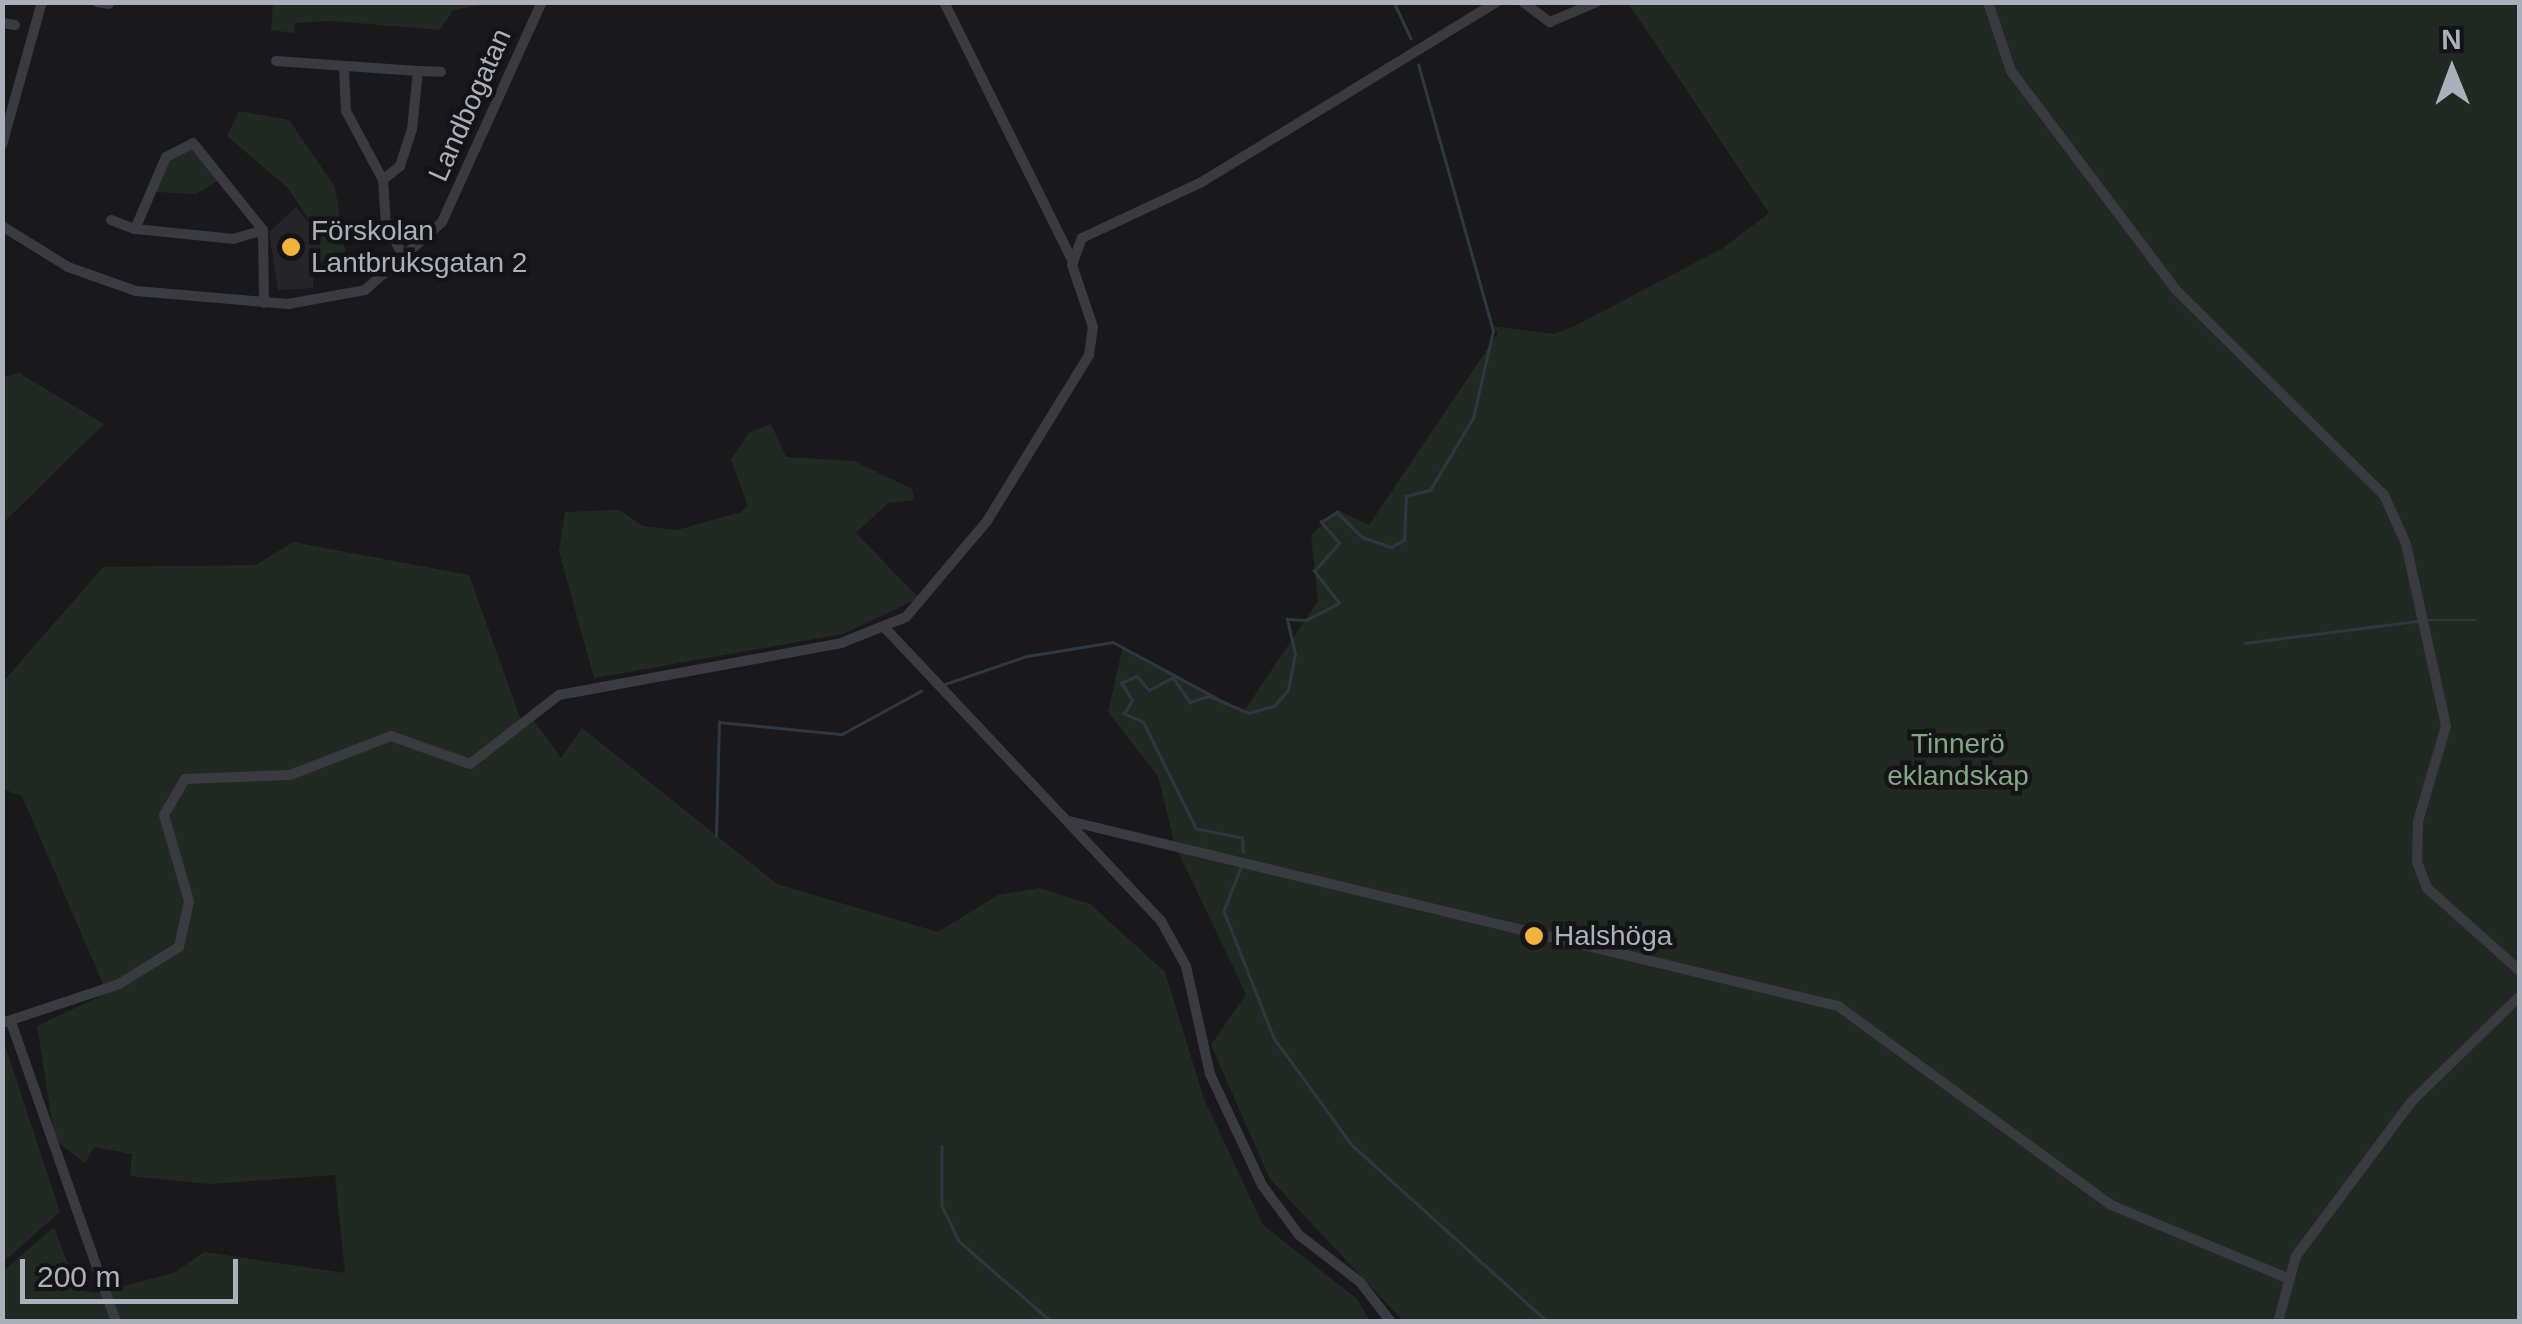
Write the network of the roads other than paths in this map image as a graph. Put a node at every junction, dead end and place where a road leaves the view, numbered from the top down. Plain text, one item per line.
1 (42, 2) edge
2 (96, 2) edge
3 (542, 2) edge
4 (944, 2) edge
5 (1497, 2) edge
6 (1523, 2) edge
7 (1596, 2) edge
8 (1988, 2) edge
9 (109, 4) edge
10 (276, 61) dead end
11 (344, 70) junction
12 (418, 71) junction
13 (441, 72) dead end
14 (2, 145) edge
15 (383, 180) junction
16 (112, 220) dead end
17 (2, 226) edge
18 (135, 229) junction
19 (263, 230) junction
20 (1072, 258) junction
21 (408, 262) junction
22 (264, 303) junction
23 (885, 628) junction
24 (1069, 821) junction
25 (2520, 971) edge
26 (2520, 996) edge
27 (7, 1022) edge
28 (2285, 1277) junction
29 (116, 1322) edge
30 (1391, 1322) edge
31 (2278, 1322) edge

1 - 14 street
2 - 9 street
3 - 21 street, Landbogatan
4 - 20 street
5 - 20 street
6 - 7 street
8 - 25 street
10 - 11 street
11 - 12 street
11 - 15 street
12 - 13 street
12 - 15 street
15 - 21 street
16 - 18 street
17 - 22 street, Landbogatan
18 - 19 street
18 - 19 street
19 - 22 street
20 - 23 street
21 - 22 street, Landbogatan
23 - 24 street
23 - 27 street
24 - 28 street
24 - 30 street
26 - 28 street
27 - 29 street
28 - 31 street

